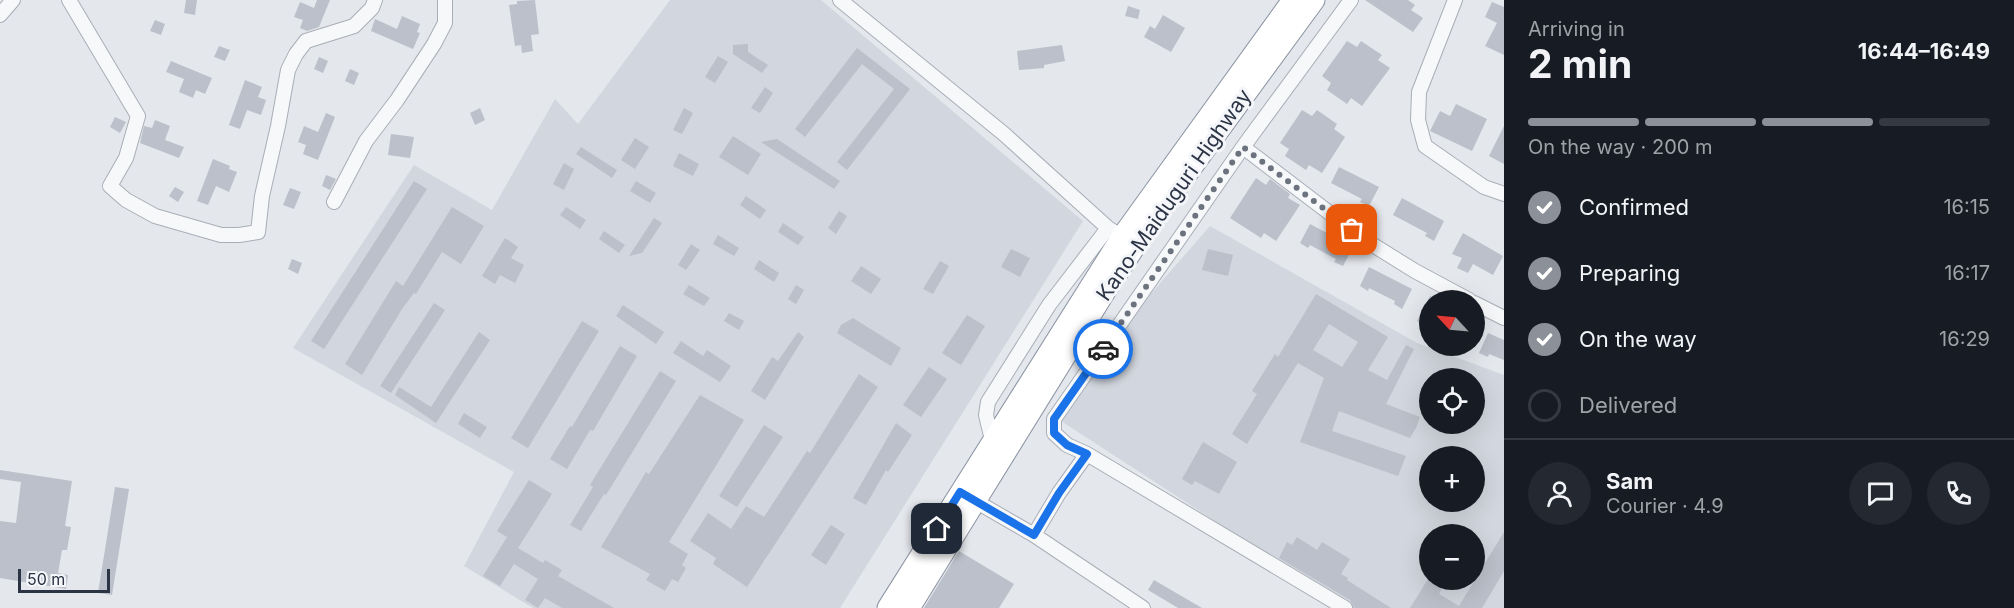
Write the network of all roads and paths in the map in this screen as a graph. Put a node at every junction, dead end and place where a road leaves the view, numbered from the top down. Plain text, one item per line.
1 (14, 0) edge
2 (69, 0) edge
3 (375, 0) edge
4 (446, 0) edge
5 (840, 0) edge
6 (1293, 0) edge
7 (1314, 0) edge
8 (1351, 0) edge
9 (1455, 0) edge
10 (0, 15) edge
11 (1243, 147) junction
12 (1504, 194) edge
13 (334, 202) dead end
14 (1115, 232) junction
15 (1450, 290) edge
16 (1485, 308) edge
17 (1504, 318) edge
18 (1087, 454) junction
19 (967, 496) junction
20 (1034, 535) junction
21 (888, 608) edge
22 (909, 608) edge
23 (1143, 608) edge
24 (1345, 608) edge

1 - 10 street
2 - 3 street
4 - 13 street
5 - 14 street
6 - 14 highway, Kano-Maiduguri Highway
7 - 19 highway, Kano-Maiduguri Highway
8 - 11 street
9 - 12 street
11 - 15 street
11 - 18 street
14 - 19 highway, Kano-Maiduguri Highway
16 - 17 street
18 - 20 street
18 - 24 street
19 - 20 street
19 - 21 highway, Kano-Maiduguri Highway
19 - 22 highway, Kano-Maiduguri Highway
20 - 23 street

